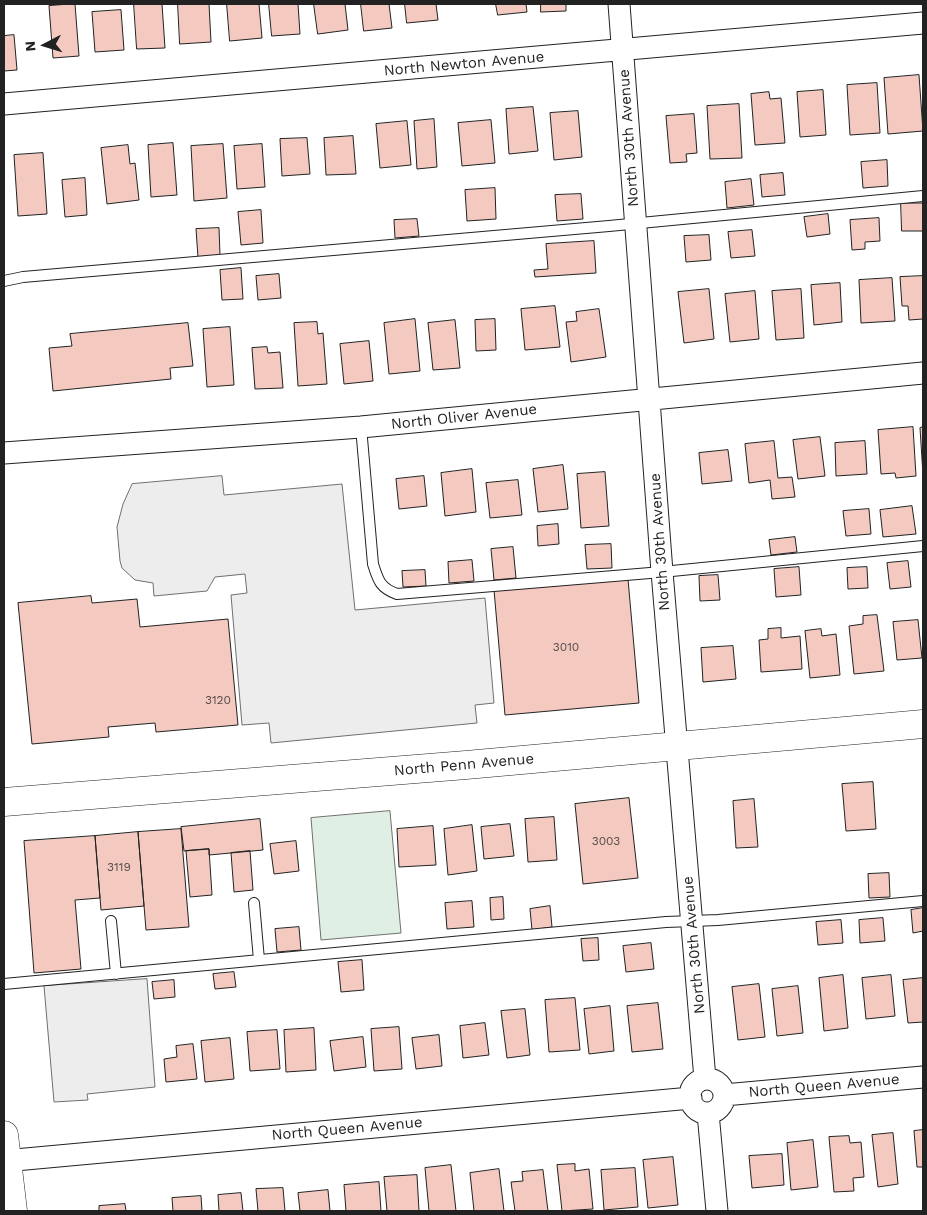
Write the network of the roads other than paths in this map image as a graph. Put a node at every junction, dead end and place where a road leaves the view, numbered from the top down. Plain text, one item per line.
1 (618, 4) edge
2 (923, 23) edge
3 (622, 50) junction
4 (4, 104) edge
5 (923, 196) edge
6 (635, 223) junction
7 (4, 280) edge
8 (923, 373) edge
9 (649, 398) junction
10 (361, 427) junction
11 (4, 453) edge
12 (923, 546) edge
13 (662, 572) junction
14 (923, 724) edge
15 (677, 746) junction
16 (4, 802) edge
17 (923, 901) edge
18 (254, 903) dead end
19 (692, 920) junction
20 (111, 921) dead end
21 (259, 960) junction
22 (116, 974) junction
23 (4, 984) edge
24 (923, 1077) edge
25 (706, 1079) junction
26 (724, 1095) junction
27 (691, 1098) junction
28 (708, 1113) junction
29 (5, 1152) edge
30 (13, 1211) edge
31 (717, 1211) edge

1 - 3 street, North 30th Avenue
2 - 3 street, North Newton Avenue
3 - 4 street, North Newton Avenue
3 - 6 street, North 30th Avenue
5 - 6 lane
6 - 7 lane
6 - 9 street, North 30th Avenue
8 - 9 street, North Oliver Avenue
9 - 10 street, North Oliver Avenue
9 - 13 street, North 30th Avenue
10 - 11 street, North Oliver Avenue
10 - 13 lane
12 - 13 lane
13 - 15 street, North 30th Avenue
14 - 15 main road, North Penn Avenue
15 - 16 main road, North Penn Avenue
15 - 19 street, North 30th Avenue
17 - 19 lane
18 - 21 lane
19 - 21 lane
19 - 25 street, North 30th Avenue
20 - 22 lane
21 - 22 lane
22 - 23 lane
24 - 26 street, North Queen Avenue
25 - 26 street
25 - 27 street
26 - 28 street
27 - 28 street
27 - 29 street, North Queen Avenue
28 - 31 street
29 - 30 main road

